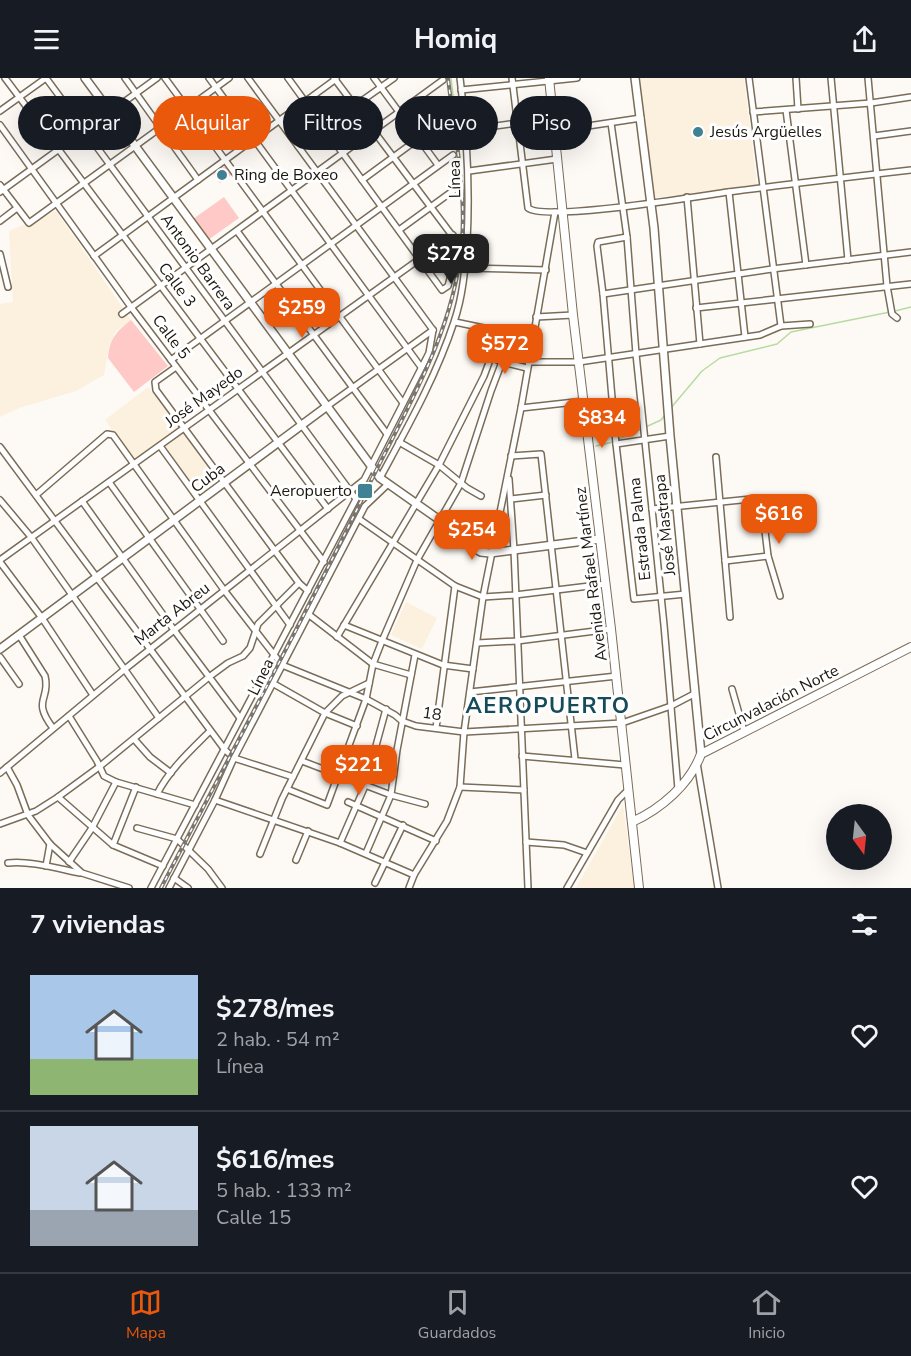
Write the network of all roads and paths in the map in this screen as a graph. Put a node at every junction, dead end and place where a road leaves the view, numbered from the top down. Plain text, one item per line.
1 (5, 78) edge
2 (46, 78) edge
3 (85, 78) edge
4 (125, 78) edge
5 (158, 78) edge
6 (165, 78) edge
7 (209, 78) edge
8 (229, 78) edge
9 (248, 78) edge
10 (288, 78) edge
11 (374, 78) edge
12 (394, 78) edge
13 (460, 78) edge
14 (577, 78) edge
15 (636, 78) edge
16 (749, 78) edge
17 (754, 78) edge
18 (796, 78) edge
19 (831, 78) edge
20 (868, 78) edge
21 (336, 79) edge
22 (549, 79) edge
23 (443, 80) dead end
24 (513, 81) edge
25 (380, 87) junction
26 (216, 88) junction
27 (461, 90) junction
28 (136, 94) junction
29 (22, 96) edge
30 (59, 96) edge
31 (98, 96) edge
32 (133, 96) edge
33 (178, 96) edge
34 (204, 96) edge
35 (222, 96) edge
36 (301, 96) edge
37 (313, 96) edge
38 (348, 96) edge
39 (367, 96) edge
40 (421, 96) edge
41 (462, 96) edge
42 (515, 96) edge
43 (551, 96) edge
44 (18, 97) edge
45 (911, 97) edge
46 (18, 99) edge
47 (871, 103) junction
48 (833, 106) junction
49 (395, 107) edge
50 (798, 109) junction
51 (786, 110) junction
52 (0, 111) edge
53 (753, 112) junction
54 (395, 115) edge
55 (153, 116) edge
56 (283, 118) edge
57 (641, 118) junction
58 (279, 121) junction
59 (610, 123) junction
60 (383, 124) edge
61 (0, 125) edge
62 (283, 126) edge
63 (592, 126) edge
64 (271, 127) edge
65 (911, 131) edge
66 (874, 136) junction
67 (383, 143) edge
68 (58, 150) joint
69 (98, 150) edge
70 (130, 150) edge
71 (138, 150) edge
72 (177, 150) edge
73 (218, 150) edge
74 (239, 150) edge
75 (262, 150) edge
76 (301, 150) edge
77 (341, 150) edge
78 (347, 150) edge
79 (403, 150) edge
80 (426, 150) edge
81 (467, 150) edge
82 (521, 150) edge
83 (556, 150) edge
84 (343, 153) junction
85 (453, 154) dead end
86 (393, 157) junction
87 (557, 159) junction
88 (225, 160) junction
89 (523, 164) junction
90 (109, 165) junction
91 (438, 165) junction
92 (31, 170) junction
93 (911, 170) edge
94 (469, 171) junction
95 (317, 172) junction
96 (877, 174) junction
97 (842, 178) junction
98 (198, 180) junction
99 (362, 180) junction
100 (83, 183) junction
101 (412, 183) junction
102 (796, 184) junction
103 (763, 188) junction
104 (1, 189) edge
105 (292, 190) junction
106 (454, 190) dead end
107 (729, 192) junction
108 (687, 197) junction
109 (173, 198) junction
110 (56, 203) junction
111 (651, 203) junction
112 (381, 206) junction
113 (431, 207) junction
114 (623, 207) junction
115 (17, 208) junction
116 (263, 212) junction
117 (559, 212) junction
118 (148, 217) junction
119 (0, 221) edge
120 (355, 225) junction
121 (399, 230) junction
122 (237, 231) junction
123 (123, 235) junction
124 (453, 235) junction
125 (627, 237) junction
126 (330, 243) junction
127 (211, 250) junction
128 (911, 252) edge
129 (0, 254) edge
130 (884, 255) junction
131 (94, 256) junction
132 (420, 259) junction
133 (848, 260) junction
134 (301, 264) junction
135 (806, 265) junction
136 (186, 268) junction
137 (465, 268) junction
138 (772, 269) junction
139 (546, 270) junction
140 (737, 275) junction
141 (393, 277) junction
142 (694, 282) junction
143 (276, 283) junction
144 (911, 284) edge
145 (161, 286) junction
146 (887, 286) junction
147 (8, 287) dead end
148 (659, 287) junction
149 (632, 290) junction
150 (603, 294) junction
151 (369, 295) junction
152 (776, 298) junction
153 (249, 302) junction
154 (741, 303) junction
155 (131, 307) junction
156 (696, 308) junction
157 (122, 314) dead end
158 (573, 315) junction
159 (339, 316) junction
160 (536, 317) junction
161 (897, 318) dead end
162 (224, 320) junction
163 (454, 322) junction
164 (780, 324) junction
165 (810, 324) dead end
166 (433, 330) junction
167 (314, 335) junction
168 (745, 337) junction
169 (200, 338) junction
170 (532, 338) junction
171 (700, 344) junction
172 (408, 348) junction
173 (664, 350) junction
174 (287, 354) junction
175 (636, 354) junction
176 (609, 359) junction
177 (171, 360) junction
178 (502, 362) junction
179 (579, 362) junction
180 (528, 365) junction
181 (176, 366) junction
182 (421, 367) junction
183 (378, 369) junction
184 (262, 372) junction
185 (352, 388) junction
186 (238, 389) junction
187 (584, 401) junction
188 (403, 403) junction
189 (326, 407) junction
190 (521, 408) junction
191 (209, 410) junction
192 (302, 425) junction
193 (185, 428) junction
194 (387, 434) junction
195 (670, 436) junction
196 (645, 441) junction
197 (278, 442) junction
198 (399, 442) junction
199 (616, 444) junction
200 (160, 446) junction
201 (0, 447) edge
202 (511, 456) junction
203 (716, 457) dead end
204 (250, 463) junction
205 (134, 465) junction
206 (439, 465) junction
207 (509, 472) junction
208 (375, 473) junction
209 (364, 480) joint
210 (109, 482) junction
211 (225, 482) junction
212 (461, 483) junction
213 (387, 485) junction
214 (350, 491) junction
215 (36, 495) junction
216 (546, 495) junction
217 (481, 496) dead end
218 (511, 499) junction
219 (0, 500) edge
220 (82, 501) junction
221 (199, 501) junction
222 (720, 502) junction
223 (415, 503) junction
224 (677, 506) junction
225 (328, 509) junction
226 (652, 509) junction
227 (359, 519) junction
228 (56, 520) junction
229 (173, 520) junction
230 (441, 521) junction
231 (300, 530) junction
232 (31, 537) junction
233 (150, 538) junction
234 (600, 539) junction
235 (393, 542) junction
236 (552, 545) junction
237 (514, 550) junction
238 (275, 551) junction
239 (490, 553) junction
240 (768, 556) junction
241 (122, 558) junction
242 (417, 560) junction
243 (0, 561) edge
244 (725, 561) junction
245 (324, 562) junction
246 (250, 570) junction
247 (97, 577) junction
248 (299, 583) junction
249 (606, 584) junction
250 (454, 586) junction
251 (556, 589) junction
252 (224, 590) junction
253 (308, 591) junction
254 (686, 594) junction
255 (515, 595) junction
256 (71, 596) junction
257 (780, 596) dead end
258 (483, 597) junction
259 (661, 597) junction
260 (277, 607) junction
261 (199, 610) junction
262 (308, 614) junction
263 (730, 617) dead end
264 (42, 618) junction
265 (290, 625) junction
266 (344, 625) junction
267 (611, 629) junction
268 (174, 630) junction
269 (256, 633) junction
270 (18, 635) junction
271 (561, 635) junction
272 (337, 637) junction
273 (223, 641) dead end
274 (382, 641) junction
275 (517, 641) junction
276 (477, 644) junction
277 (911, 647) edge
278 (151, 648) junction
279 (0, 649) edge
280 (415, 655) junction
281 (273, 656) junction
282 (0, 657) edge
283 (373, 664) junction
284 (282, 665) junction
285 (443, 665) junction
286 (125, 669) junction
287 (473, 669) junction
288 (411, 675) junction
289 (616, 676) junction
290 (209, 677) junction
291 (566, 682) junction
292 (369, 683) junction
293 (19, 684) dead end
294 (274, 684) junction
295 (519, 686) junction
296 (732, 689) dead end
297 (349, 692) junction
298 (470, 692) junction
299 (93, 694) junction
300 (694, 694) junction
301 (186, 697) junction
302 (366, 699) junction
303 (671, 706) junction
304 (386, 709) junction
305 (325, 712) junction
306 (69, 716) junction
307 (159, 718) junction
308 (240, 718) junction
309 (402, 721) junction
310 (622, 723) junction
311 (357, 726) junction
312 (572, 726) junction
313 (53, 728) junction
314 (436, 728) junction
315 (520, 730) junction
316 (210, 731) junction
317 (744, 731) junction
318 (464, 732) junction
319 (134, 739) junction
320 (225, 750) junction
321 (701, 754) junction
322 (522, 756) junction
323 (234, 758) junction
324 (575, 759) junction
325 (243, 761) junction
326 (302, 761) junction
327 (697, 763) junction
328 (625, 765) junction
329 (7, 767) junction
330 (99, 767) junction
331 (230, 767) junction
332 (0, 772) edge
333 (171, 773) junction
334 (338, 775) junction
335 (293, 777) junction
336 (116, 782) junction
337 (364, 786) junction
338 (136, 787) junction
339 (460, 787) junction
340 (286, 789) junction
341 (678, 789) junction
342 (524, 790) junction
343 (628, 790) junction
344 (157, 794) junction
345 (391, 795) junction
346 (58, 797) junction
347 (215, 800) junction
348 (348, 802) dead end
349 (425, 804) dead end
350 (195, 805) junction
351 (357, 805) junction
352 (28, 815) junction
353 (383, 816) junction
354 (274, 820) junction
355 (632, 822) junction
356 (0, 824) edge
357 (403, 825) junction
358 (92, 828) junction
359 (137, 828) dead end
360 (308, 831) junction
361 (177, 839) junction
362 (436, 841) junction
363 (526, 842) junction
364 (340, 843) junction
365 (50, 844) junction
366 (113, 845) junction
367 (189, 851) junction
368 (366, 853) junction
369 (587, 853) junction
370 (260, 854) dead end
371 (296, 860) dead end
372 (69, 862) junction
373 (385, 862) junction
374 (8, 863) dead end
375 (46, 866) junction
376 (163, 866) junction
377 (82, 873) junction
378 (414, 875) junction
379 (174, 878) junction
380 (375, 883) dead end
381 (129, 888) edge
382 (151, 888) edge
383 (169, 888) edge
384 (188, 888) edge
385 (222, 888) edge
386 (409, 888) edge
387 (528, 888) edge
388 (567, 888) edge
389 (639, 888) edge
390 (718, 888) edge

1 - 44 street, Calle 3
2 - 29 street
2 - 30 street, Antonio Barrera
3 - 31 street
4 - 28 street
5 - 28 street
6 - 33 street
7 - 26 street
8 - 26 street
9 - 58 street
10 - 36 street
11 - 25 street
12 - 25 street
13 - 27 street, Línea
14 - 22 street
15 - 57 street, José Mastrapa
16 - 17 street
16 - 53 street
18 - 50 street
19 - 48 street
20 - 47 street
21 - 37 street
21 - 38 street
22 - 24 street
22 - 43 main road, Avenida Rafael Martínez
23 - 40 street
24 - 27 street
24 - 42 street
25 - 39 street
25 - 49 street
26 - 34 street
26 - 35 street
27 - 41 street, Línea
28 - 32 street
28 - 55 street
45 - 47 street
46 - 52 street
47 - 48 street
47 - 66 street
48 - 50 street
48 - 97 street
50 - 51 street
51 - 53 street
51 - 102 street
53 - 103 street
54 - 60 street
56 - 58 street
57 - 59 street
57 - 111 street, José Mastrapa
58 - 62 street
58 - 64 street
59 - 63 street
59 - 114 street, Estrada Palma
61 - 92 street, Calle 5
65 - 66 street
66 - 96 street
67 - 86 street
68 - 92 street
68 - 100 street, Calle 3
69 - 90 street, Antonio Barrera
70 - 90 street
71 - 109 street
72 - 98 street
73 - 88 street
74 - 88 street
75 - 105 street
76 - 95 street
77 - 84 street
78 - 84 street
79 - 86 street
80 - 91 street
81 - 94 street, Línea
82 - 89 street
83 - 87 main road, Avenida Rafael Martínez
84 - 95 street
84 - 99 street
85 - 91 street
86 - 99 street
86 - 101 street
87 - 89 street
87 - 117 main road, Avenida Rafael Martínez
88 - 98 street
88 - 116 street
89 - 94 street
89 - 117 street
90 - 100 street
90 - 118 street, Antonio Barrera
91 - 101 street
92 - 104 street
92 - 110 street, Calle 5
93 - 96 street
94 - 137 street, Línea
95 - 105 street
95 - 120 street
96 - 97 street
96 - 130 street
97 - 102 street
97 - 133 street
98 - 109 street
99 - 112 street
100 - 110 street
100 - 123 street, Calle 3
101 - 112 street
101 - 113 street
102 - 103 street
102 - 135 street
103 - 107 street
103 - 138 street
104 - 115 street
105 - 116 street
105 - 126 street
106 - 113 street
107 - 108 street
107 - 140 street
108 - 111 street
108 - 142 street
109 - 118 street
109 - 127 street
110 - 115 street
110 - 131 street, Calle 5
111 - 114 street
111 - 148 street, José Mastrapa
112 - 120 street
112 - 121 street
113 - 121 street
113 - 124 street
114 - 117 street
114 - 125 street, Estrada Palma
115 - 119 street
116 - 122 street
116 - 134 street
117 - 139 street
117 - 158 main road, Avenida Rafael Martínez
118 - 123 street
118 - 136 street, Antonio Barrera
120 - 126 street
120 - 141 street
121 - 132 street
122 - 127 street
122 - 143 street
123 - 131 street
123 - 145 street, Calle 3
124 - 132 street, José Mayedo
124 - 132 street
125 - 149 street, Estrada Palma
125 - 150 street
126 - 134 street
126 - 151 street
127 - 136 street
127 - 153 street
128 - 130 street
129 - 147 street
130 - 133 street
130 - 146 street
131 - 155 street, Calle 5
132 - 141 street, José Mayedo
133 - 135 street
134 - 143 street
134 - 159 street
135 - 138 street
136 - 145 street
136 - 162 street, Antonio Barrera
137 - 139 street
137 - 163 street, Línea
138 - 140 street
138 - 152 street
139 - 160 street
140 - 142 street
140 - 154 street
141 - 151 street, José Mayedo
141 - 166 street
142 - 148 street
142 - 156 street
143 - 153 street
143 - 167 street
144 - 146 street
145 - 155 street
145 - 169 street, Calle 3
146 - 152 street
146 - 161 street
148 - 149 street
148 - 173 street, José Mastrapa
149 - 150 street
149 - 175 street, Estrada Palma
150 - 176 street
151 - 159 street, José Mayedo
151 - 172 street
152 - 154 street
152 - 164 street
153 - 162 street
153 - 174 street
154 - 156 street
154 - 168 street
155 - 157 street
155 - 177 street, Calle 5
156 - 171 street
158 - 160 street
158 - 179 main road, Avenida Rafael Martínez
159 - 167 street, José Mayedo
159 - 183 street
160 - 170 street
162 - 169 street
162 - 184 street, Antonio Barrera
163 - 170 street
163 - 198 street, Línea
164 - 165 street
164 - 168 street
166 - 172 street, Cuba
166 - 182 street, Línea
167 - 174 street, José Mayedo
167 - 185 street
168 - 171 street
169 - 177 street
169 - 186 street, Calle 3
170 - 180 street
171 - 173 street
172 - 182 street
172 - 183 street, Cuba
173 - 175 street
173 - 195 street, José Mastrapa
174 - 184 street, José Mayedo
174 - 189 street
175 - 176 street
175 - 196 street, Estrada Palma
176 - 179 street
176 - 199 street
177 - 181 street, Calle 5
178 - 180 street
178 - 206 street
178 - 212 street
179 - 180 street
179 - 187 main road, Avenida Rafael Martínez
180 - 190 street
181 - 191 street, Calle 5
181 - 193 street
182 - 188 street, Línea
183 - 185 street, Cuba
183 - 188 street
184 - 186 street, José Mayedo
184 - 192 street, Antonio Barrera
185 - 189 street, Cuba
185 - 194 street
186 - 191 street, José Mayedo
186 - 197 street, Calle 3
187 - 190 street
187 - 234 main road, Avenida Rafael Martínez
188 - 194 street, Línea
189 - 192 street, Cuba
189 - 208 street
190 - 202 street
191 - 193 street, José Mayedo
191 - 204 street, Calle 5
192 - 197 street, Cuba
192 - 214 street, Antonio Barrera
193 - 200 street, José Mayedo
193 - 211 street
194 - 208 street, Línea
195 - 196 street
195 - 224 street, José Mastrapa
196 - 199 street
196 - 226 street, Estrada Palma
197 - 204 street, Cuba
197 - 225 street, Calle 3
198 - 206 street
198 - 208 street, Línea
199 - 259 street
200 - 205 street, José Mayedo
200 - 221 street
201 - 215 street
202 - 207 street
202 - 216 street
203 - 222 street
204 - 211 street, Cuba
204 - 231 street, Calle 5
205 - 210 street, José Mayedo
205 - 215 street
205 - 229 street
206 - 212 street
206 - 223 street
207 - 218 street
207 - 239 street
208 - 209 street, Línea
208 - 213 street
209 - 214 street, Marta Abreu
210 - 220 street, José Mayedo
210 - 233 street
211 - 221 street, Cuba
211 - 238 street
212 - 217 street
212 - 230 street
213 - 223 street
213 - 227 street, Línea
214 - 225 street, Marta Abreu
214 - 245 street, Línea
215 - 228 street
216 - 218 street
216 - 236 street
218 - 237 street
219 - 232 street
220 - 228 street, José Mayedo
220 - 241 street
221 - 229 street, Cuba
221 - 246 street
222 - 224 street
222 - 240 street
222 - 244 street
223 - 230 street
223 - 235 street
224 - 226 street
224 - 254 street, José Mastrapa
225 - 231 street, Marta Abreu
226 - 259 street, Estrada Palma
227 - 235 street
227 - 262 street, Línea
228 - 232 street, José Mayedo
228 - 247 street
229 - 233 street, Cuba
229 - 252 street
230 - 239 street
230 - 242 street
231 - 238 street, Marta Abreu
231 - 245 street, Calle 5
232 - 243 street, José Mayedo
232 - 256 street
233 - 241 street, Cuba
233 - 261 street
234 - 236 street
234 - 249 main road, Avenida Rafael Martínez
235 - 242 street
235 - 266 street
236 - 237 street
236 - 251 street
237 - 239 street
237 - 255 street
238 - 246 street, Marta Abreu
238 - 248 street
239 - 258 street
240 - 244 street
240 - 257 street
241 - 247 street, Cuba
241 - 268 street
242 - 250 street
242 - 274 street
243 - 264 street
244 - 263 street
245 - 253 street, Línea
246 - 252 street, Marta Abreu
246 - 260 street
247 - 256 street, Cuba
247 - 278 street
248 - 253 street
248 - 260 street
249 - 251 street
249 - 267 main road, Avenida Rafael Martínez
250 - 258 street
250 - 285 street
251 - 255 street
251 - 271 street
252 - 261 street, Marta Abreu
252 - 269 street
253 - 265 street, Línea
254 - 259 street
254 - 300 street, José Mastrapa
255 - 258 street
255 - 275 street
256 - 264 street, Cuba
256 - 286 street
258 - 276 street
259 - 303 street, Estrada Palma
260 - 265 street
260 - 269 street
261 - 268 street, Marta Abreu
261 - 273 street
262 - 272 street
262 - 284 street, Línea
264 - 270 street, Cuba
264 - 299 street
265 - 281 street, Línea
266 - 272 street
266 - 274 street
267 - 271 street
267 - 289 main road, Avenida Rafael Martínez
268 - 278 street, Marta Abreu
268 - 290 street
269 - 281 street
269 - 290 street
270 - 279 street, Cuba
270 - 313 street
271 - 275 street
271 - 291 street
272 - 283 street
274 - 280 street
274 - 283 street
275 - 276 street
275 - 295 street
276 - 287 street
277 - 317 main road, Circunvalación Norte
278 - 286 street, Marta Abreu
278 - 301 street
280 - 285 street
280 - 288 street
281 - 284 street
281 - 308 street, Línea
282 - 293 street
283 - 288 street
283 - 292 street
284 - 294 street, Línea
284 - 297 street, 18
285 - 287 street
285 - 314 street
286 - 299 street, Marta Abreu
286 - 307 street
287 - 298 street
288 - 309 street
289 - 291 street
289 - 310 main road, Avenida Rafael Martínez
290 - 301 street
290 - 308 street
291 - 295 street
291 - 312 street
292 - 297 street
292 - 302 street
294 - 305 street
294 - 323 street, Línea
295 - 298 street
295 - 315 street
296 - 317 street
297 - 302 street, 18
297 - 305 street
298 - 318 street
299 - 306 street, Marta Abreu
300 - 303 street, 18
300 - 321 street, José Mastrapa
301 - 307 street
301 - 316 street
302 - 304 street, 18
302 - 311 street
303 - 310 street, 18
303 - 341 street, Estrada Palma
304 - 309 street, 18
304 - 337 street
305 - 311 street
305 - 326 street
306 - 313 street, Marta Abreu
306 - 330 street
307 - 319 street
308 - 320 street, Línea
309 - 314 street, 18
309 - 345 street
310 - 312 street, 18
310 - 328 main road, Avenida Rafael Martínez
311 - 334 street
312 - 315 street, 18
312 - 324 street
313 - 329 street, Marta Abreu
314 - 318 street, 18
315 - 318 street, 18
315 - 322 street
316 - 320 street
316 - 333 street
317 - 321 main road, Circunvalación Norte
318 - 339 street
319 - 330 street
319 - 333 street
320 - 323 street
320 - 350 street, Línea
321 - 327 main road, Circunvalación Norte
322 - 324 street
322 - 342 street
323 - 325 street
323 - 331 street, Línea
324 - 328 street
325 - 331 street
325 - 335 street
326 - 334 street
326 - 335 street
327 - 341 main road, Circunvalación Norte
327 - 390 street
328 - 343 main road, Avenida Rafael Martínez
329 - 332 street, Marta Abreu
329 - 352 street
330 - 336 street
330 - 346 street
331 - 347 street, Línea
333 - 344 street
334 - 337 street
334 - 340 street
335 - 340 street
336 - 338 street
336 - 358 street
337 - 345 street
337 - 351 street
338 - 344 street
338 - 366 street
339 - 342 street
339 - 362 street
340 - 354 street
341 - 355 main road, Circunvalación Norte
342 - 363 street
343 - 355 main road, Avenida Rafael Martínez
343 - 369 street
344 - 350 street
345 - 349 street
345 - 353 street
346 - 352 street
346 - 358 street
347 - 354 street
347 - 367 street, Línea
348 - 351 street
350 - 361 street, Línea
351 - 353 street
351 - 364 street
352 - 356 street
352 - 365 street
353 - 357 street
353 - 368 street
354 - 360 street
354 - 370 street
355 - 389 main road, Avenida Rafael Martínez
357 - 362 street
357 - 373 street
358 - 366 street
358 - 372 street
359 - 361 street
360 - 364 street
360 - 371 street
361 - 367 street
361 - 376 street, Línea
362 - 378 street
363 - 369 street
363 - 387 street
364 - 368 street
365 - 372 street
365 - 375 street
366 - 376 street
367 - 379 street, Línea
367 - 385 street
368 - 373 street
369 - 388 street
372 - 377 street
373 - 378 street
373 - 380 street
374 - 375 street
375 - 377 street
376 - 382 street, Línea
377 - 381 street
378 - 386 street
379 - 383 street, Línea
379 - 384 street

